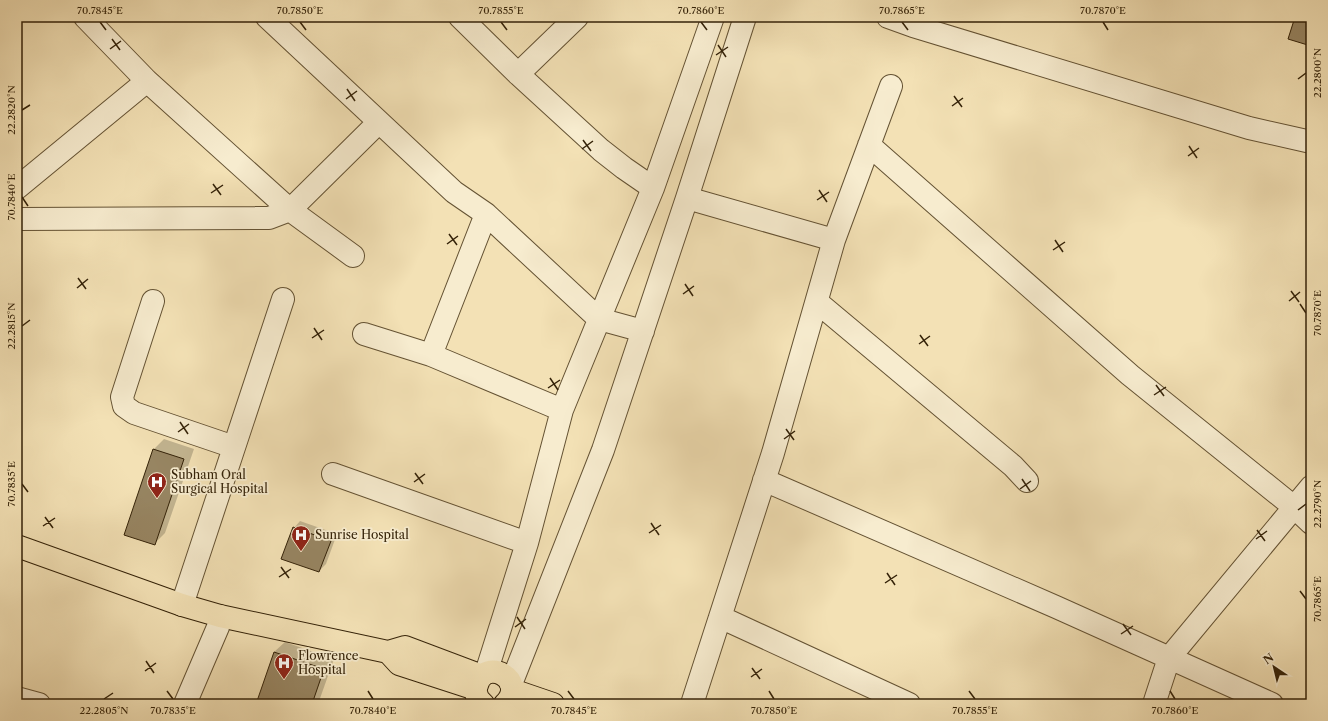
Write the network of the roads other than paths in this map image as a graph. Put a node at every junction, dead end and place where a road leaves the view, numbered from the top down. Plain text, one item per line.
1 (85, 17) edge
2 (267, 17) edge
3 (460, 17) edge
4 (577, 17) edge
5 (713, 17) edge
6 (745, 17) edge
7 (888, 17) edge
8 (915, 22) edge
9 (518, 74) junction
10 (147, 81) junction
11 (891, 86) dead end
12 (379, 122) junction
13 (1311, 142) edge
14 (869, 145) junction
15 (17, 188) edge
16 (653, 188) junction
17 (687, 198) junction
18 (290, 210) junction
19 (486, 214) junction
20 (17, 219) edge
21 (834, 240) junction
22 (353, 256) dead end
23 (283, 299) dead end
24 (153, 300) dead end
25 (816, 302) junction
26 (599, 319) junction
27 (643, 331) junction
28 (364, 334) dead end
29 (431, 355) junction
30 (562, 410) junction
31 (234, 446) junction
32 (333, 474) dead end
33 (764, 480) junction
34 (1027, 481) dead end
35 (1311, 486) edge
36 (1294, 507) junction
37 (1311, 523) edge
38 (527, 543) junction
39 (17, 546) edge
40 (182, 605) junction
41 (220, 616) junction
42 (720, 617) junction
43 (1169, 658) junction
44 (480, 691) edge
45 (510, 692) edge
46 (17, 698) edge
47 (39, 704) edge
48 (185, 704) edge
49 (553, 704) edge
50 (692, 704) edge
51 (909, 704) edge
52 (1154, 704) edge
53 (1272, 704) edge

1 - 10 street
2 - 12 street
3 - 9 street
4 - 9 street
5 - 16 street
6 - 17 street
7 - 8 street
8 - 13 street
9 - 16 street
10 - 15 street
10 - 18 street
11 - 14 street
12 - 18 street
12 - 19 street
14 - 21 street
14 - 36 street
16 - 26 street
17 - 21 street
17 - 27 street
18 - 20 street
18 - 22 street
19 - 26 street
19 - 29 street
21 - 25 street
23 - 31 street
24 - 31 street
25 - 33 street
25 - 34 street
26 - 27 street
26 - 30 street
27 - 45 street
28 - 29 street
29 - 30 street
30 - 38 street
31 - 40 street
32 - 38 street
33 - 42 street
33 - 43 street
35 - 36 street
36 - 37 street
36 - 43 street
38 - 44 street
39 - 40 main road
40 - 41 main road
41 - 44 main road
41 - 48 street
42 - 50 street
42 - 51 street
43 - 52 street
43 - 53 street
44 - 45 main road
45 - 49 main road
46 - 47 street

